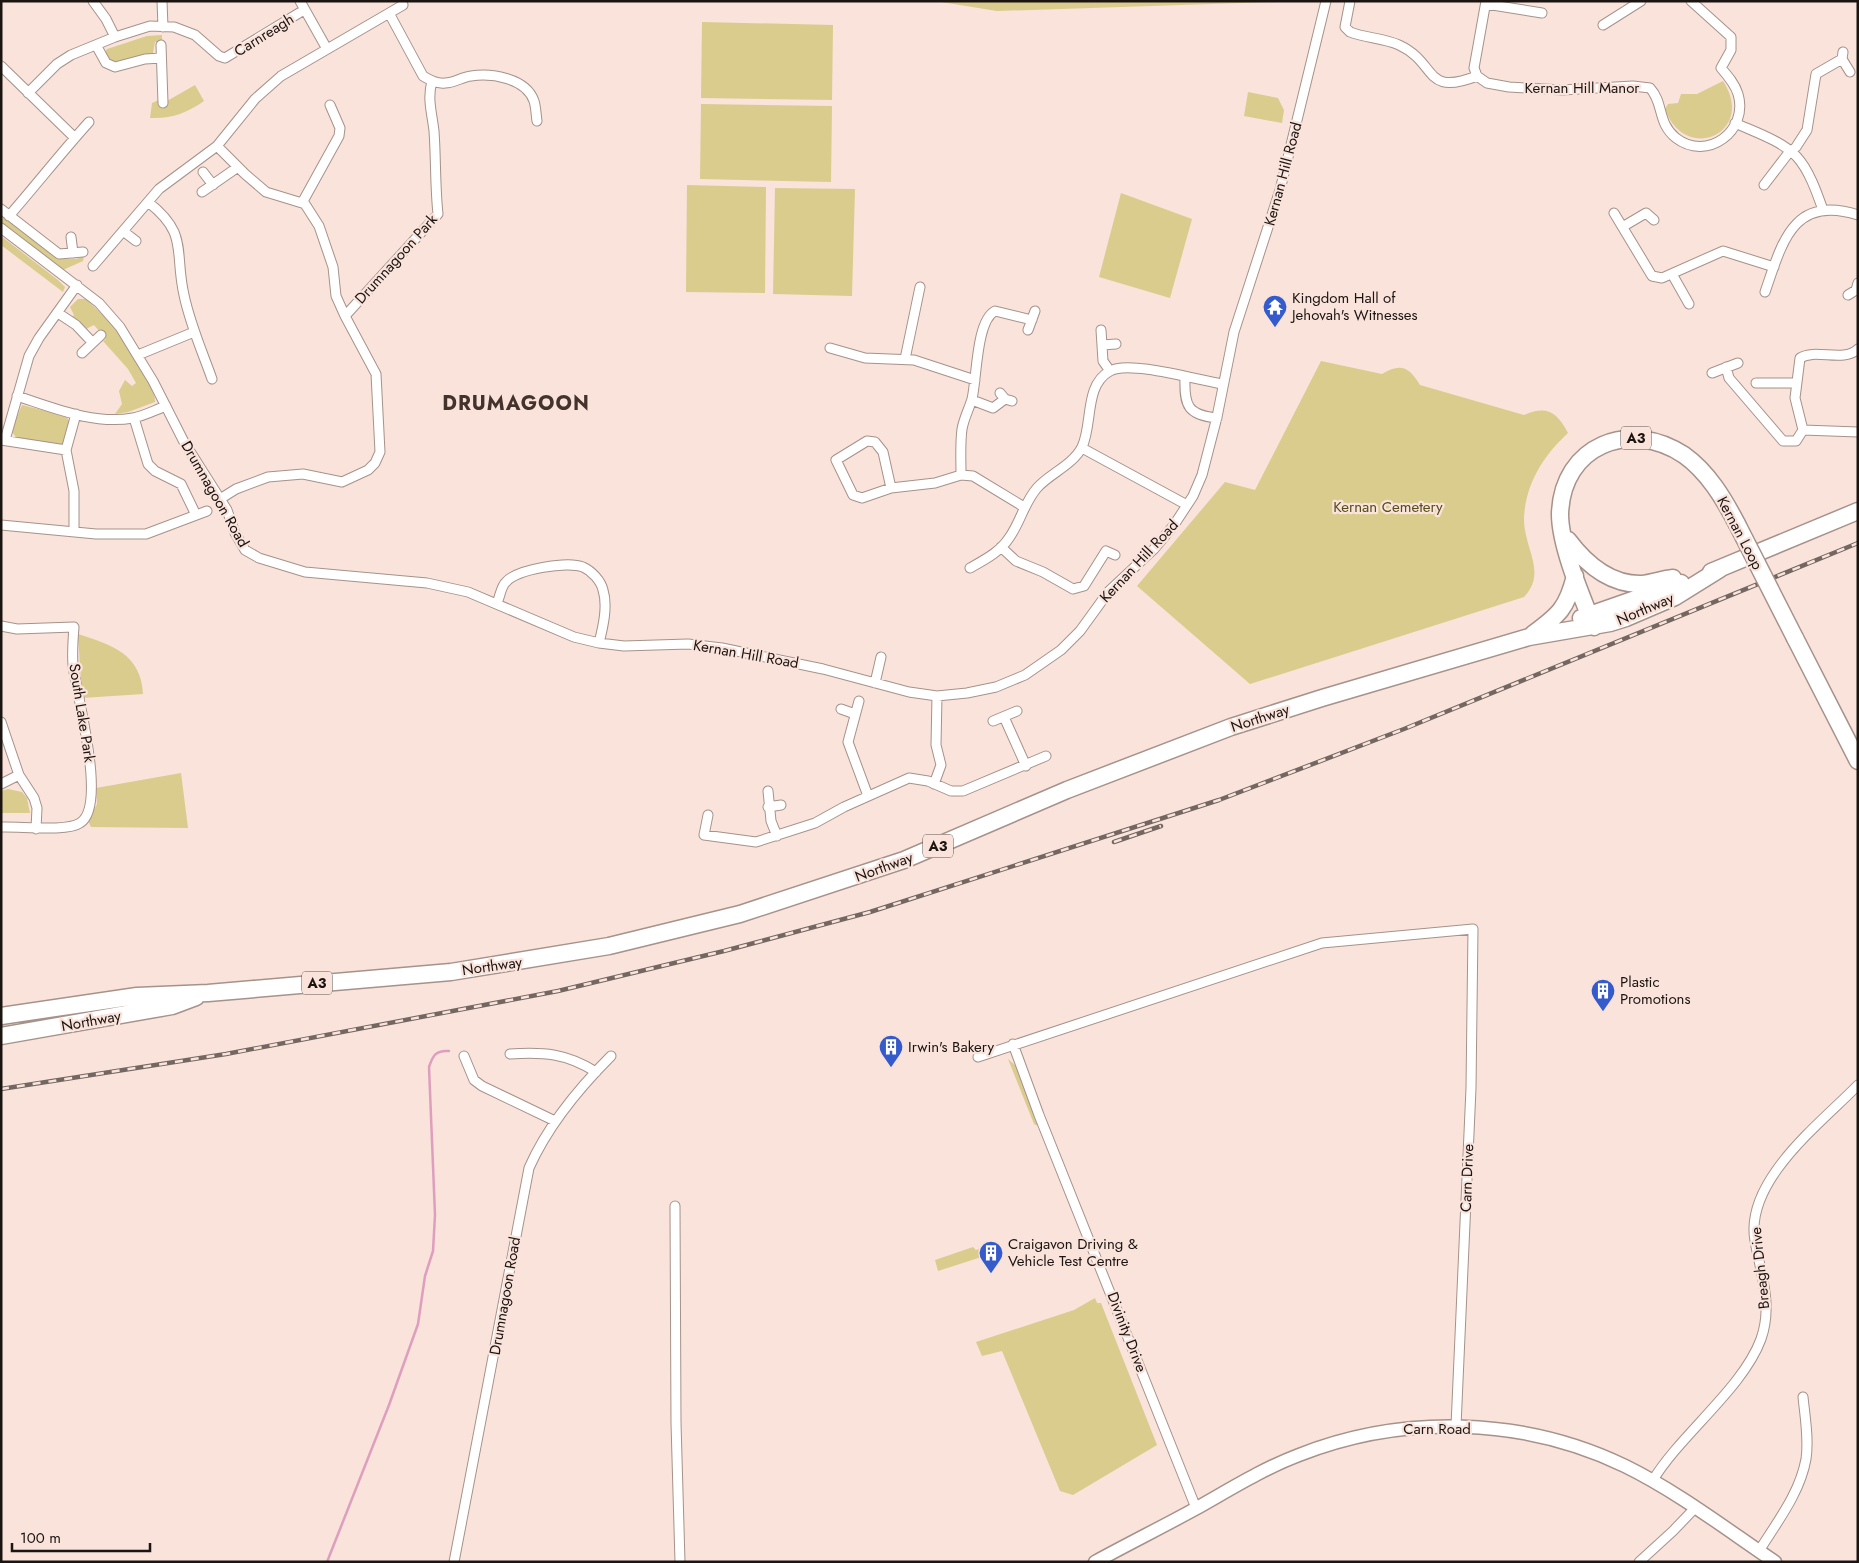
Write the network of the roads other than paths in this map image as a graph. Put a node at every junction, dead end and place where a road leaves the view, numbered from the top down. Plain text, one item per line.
1 (93, 1) edge
2 (162, 1) edge
3 (300, 1) edge
4 (1326, 1) edge
5 (1350, 1) edge
6 (1641, 1) edge
7 (1690, 1) edge
8 (1486, 2) edge
9 (403, 5) dead end
10 (304, 10) junction
11 (389, 13) junction
12 (1542, 13) dead end
13 (1603, 25) dead end
14 (163, 27) junction
15 (115, 37) junction
16 (96, 45) junction
17 (161, 45) dead end
18 (327, 49) junction
19 (161, 58) junction
20 (1, 66) edge
21 (1850, 72) dead end
22 (1477, 76) junction
23 (432, 81) junction
24 (28, 93) junction
25 (163, 103) dead end
26 (330, 105) dead end
27 (536, 120) dead end
28 (90, 122) dead end
29 (1736, 123) junction
30 (75, 138) junction
31 (217, 146) junction
32 (1791, 152) junction
33 (238, 167) junction
34 (203, 172) dead end
35 (212, 185) junction
36 (1764, 185) dead end
37 (202, 192) dead end
38 (304, 201) junction
39 (148, 202) junction
40 (1, 209) edge
41 (1823, 210) junction
42 (1614, 213) dead end
43 (1858, 215) edge
44 (9, 216) junction
45 (1654, 220) dead end
46 (1624, 226) junction
47 (1, 228) edge
48 (123, 231) junction
49 (71, 237) dead end
50 (136, 241) dead end
51 (83, 252) dead end
52 (73, 253) junction
53 (93, 266) dead end
54 (1774, 267) junction
55 (1672, 274) junction
56 (77, 285) junction
57 (920, 287) dead end
58 (1765, 292) dead end
59 (908, 296) dead end
60 (918, 299) junction
61 (1689, 304) dead end
62 (58, 313) junction
63 (345, 316) junction
64 (1028, 330) dead end
65 (1101, 330) dead end
66 (194, 332) junction
67 (101, 335) dead end
68 (92, 342) junction
69 (1116, 344) dead end
70 (1102, 345) junction
71 (830, 348) dead end
72 (1858, 349) edge
73 (82, 353) dead end
74 (138, 355) junction
75 (905, 359) junction
76 (1738, 363) dead end
77 (1726, 368) junction
78 (1110, 371) junction
79 (1712, 373) dead end
80 (1185, 378) junction
81 (212, 379) dead end
82 (975, 380) junction
83 (1796, 382) junction
84 (1756, 383) dead end
85 (1222, 384) junction
86 (17, 396) junction
87 (1006, 398) dead end
88 (972, 400) junction
89 (166, 406) junction
90 (76, 414) junction
91 (134, 418) junction
92 (1217, 418) junction
93 (1803, 430) junction
94 (1858, 432) edge
95 (3, 440) edge
96 (1082, 448) junction
97 (66, 450) junction
98 (961, 475) junction
99 (891, 488) junction
100 (220, 499) junction
101 (1187, 505) junction
102 (1024, 507) junction
103 (207, 511) dead end
104 (1858, 511) edge
105 (196, 515) junction
106 (1, 525) edge
107 (74, 532) junction
108 (1562, 532) junction
109 (1001, 547) junction
110 (1115, 555) dead end
111 (970, 568) dead end
112 (1720, 569) junction
113 (1575, 576) junction
114 (498, 603) junction
115 (520, 612) joint
116 (1592, 621) junction
117 (1, 626) edge
118 (1529, 637) junction
119 (599, 643) junction
120 (881, 657) dead end
121 (875, 683) junction
122 (937, 696) junction
123 (859, 701) dead end
124 (841, 710) dead end
125 (1017, 711) dead end
126 (855, 714) junction
127 (1004, 717) junction
128 (993, 721) dead end
129 (1, 722) edge
130 (1046, 756) dead end
131 (1858, 761) edge
132 (1026, 766) junction
133 (19, 775) junction
134 (1, 784) edge
135 (934, 784) junction
136 (768, 792) dead end
137 (868, 796) junction
138 (781, 805) dead end
139 (768, 807) junction
140 (708, 816) dead end
141 (1, 827) edge
142 (36, 829) junction
143 (777, 836) junction
144 (208, 993) junction
145 (172, 1006) junction
146 (5, 1012) edge
147 (1, 1028) edge
148 (1, 1036) edge
149 (1013, 1044) junction
150 (510, 1054) dead end
151 (464, 1056) dead end
152 (611, 1056) dead end
153 (978, 1057) dead end
154 (596, 1072) junction
155 (1858, 1085) edge
156 (555, 1121) junction
157 (675, 1206) dead end
158 (1803, 1397) dead end
159 (1456, 1426) junction
160 (1652, 1480) junction
161 (1196, 1508) junction
162 (1695, 1508) junction
163 (1758, 1551) junction
164 (454, 1562) edge
165 (680, 1562) edge
166 (1095, 1562) edge
167 (1639, 1562) edge
168 (1775, 1562) edge

1 - 15 street
2 - 14 street
3 - 10 street, Carnreagh
4 - 85 street, Kernan Hill Road
5 - 22 street
6 - 13 street
7 - 29 street
8 - 12 street
8 - 22 street
9 - 11 street
10 - 14 street, Carnreagh
10 - 18 street
11 - 18 street
11 - 23 street
14 - 15 street, Carnreagh
15 - 16 street, Carnreagh
16 - 19 street
16 - 24 street, Carnreagh
17 - 19 street
18 - 31 street
19 - 25 street
20 - 24 street
21 - 32 street
22 - 29 street, Kernan Hill Manor
23 - 27 street
23 - 63 street, Drumnagoon Park
24 - 30 street
26 - 38 street
28 - 30 street
29 - 32 street
30 - 44 street
31 - 33 street
31 - 39 street
32 - 36 street
32 - 41 street
33 - 35 street
33 - 38 street
34 - 35 street
35 - 37 street
38 - 63 street, Drumnagoon Park
39 - 48 street
39 - 66 street
40 - 44 street
41 - 43 street
41 - 54 street
42 - 46 street
44 - 52 street
45 - 46 street
46 - 55 street
47 - 56 street, Drumnagoon Road
48 - 50 street
48 - 53 street
49 - 52 street
51 - 52 street
54 - 55 street
54 - 58 street
55 - 61 street
56 - 62 street
56 - 74 street, Drumnagoon Road
57 - 60 street
59 - 60 street
60 - 75 street
62 - 68 street
62 - 86 street
63 - 100 street, Drumnagoon Park
64 - 82 street
65 - 70 street
66 - 74 street
66 - 81 street
67 - 68 street
68 - 73 street
69 - 70 street
70 - 78 street
71 - 75 street
72 - 83 street
74 - 89 street, Drumnagoon Road
75 - 82 street
76 - 77 street
77 - 79 street
77 - 93 street
78 - 80 street
78 - 96 street
80 - 85 street
80 - 92 street
82 - 88 street
83 - 84 street
83 - 93 street
85 - 92 street, Kernan Hill Road
86 - 90 street
86 - 95 street
87 - 88 street
88 - 98 street
89 - 91 street
89 - 100 street, Drumnagoon Road
90 - 91 street
90 - 97 street
91 - 105 street
92 - 101 street, Kernan Hill Road
93 - 94 street
95 - 97 street
96 - 101 street
96 - 102 street
97 - 107 street
98 - 99 street
98 - 102 street
99 - 99 street
100 - 114 street, Drumnagoon Road
101 - 122 street, Kernan Hill Road
102 - 109 street
103 - 105 street
104 - 112 highway, Northway / A3
105 - 107 street
106 - 107 street
108 - 112 highway, A3
108 - 113 highway, A3
108 - 131 highway, Kernan Loop / A3, bridge
109 - 110 street
109 - 111 street
112 - 116 highway, Northway / A3
112 - 116 highway, Northway / A3
113 - 116 highway, A3
113 - 118 highway
114 - 115 street, Drumnagoon Road
114 - 119 street
115 - 119 street, Kernan Hill Road
116 - 118 highway, Northway / A3
117 - 142 street, South Lake Park
118 - 144 highway, Northway / A3
119 - 121 street, Kernan Hill Road
120 - 121 street
121 - 122 street, Kernan Hill Road
122 - 135 street
123 - 126 street
124 - 126 street
125 - 127 street
126 - 137 street
127 - 128 street
127 - 132 street
129 - 133 street
130 - 132 street
132 - 135 street
133 - 134 street
133 - 142 street
135 - 137 street
136 - 139 street
137 - 143 street
138 - 139 street
139 - 143 street
140 - 143 street
141 - 142 street, South Lake Park
144 - 145 highway, Northway / A3
144 - 146 highway, Northway / A3
145 - 147 highway
145 - 148 highway, Northway / A3
149 - 153 street
149 - 159 street, Carn Drive
149 - 161 street, Divinity Drive
150 - 154 street
151 - 156 street
152 - 154 street, Drumnagoon Road
154 - 156 street, Drumnagoon Road
155 - 160 street, Breagh Drive
156 - 164 street, Drumnagoon Road
157 - 165 street
158 - 163 street
159 - 160 main road, Carn Road
159 - 161 main road, Carn Road
160 - 162 main road, Carn Road
161 - 166 main road, Carn Road
162 - 163 main road, Carn Road
162 - 167 street
163 - 168 main road, Carn Road

